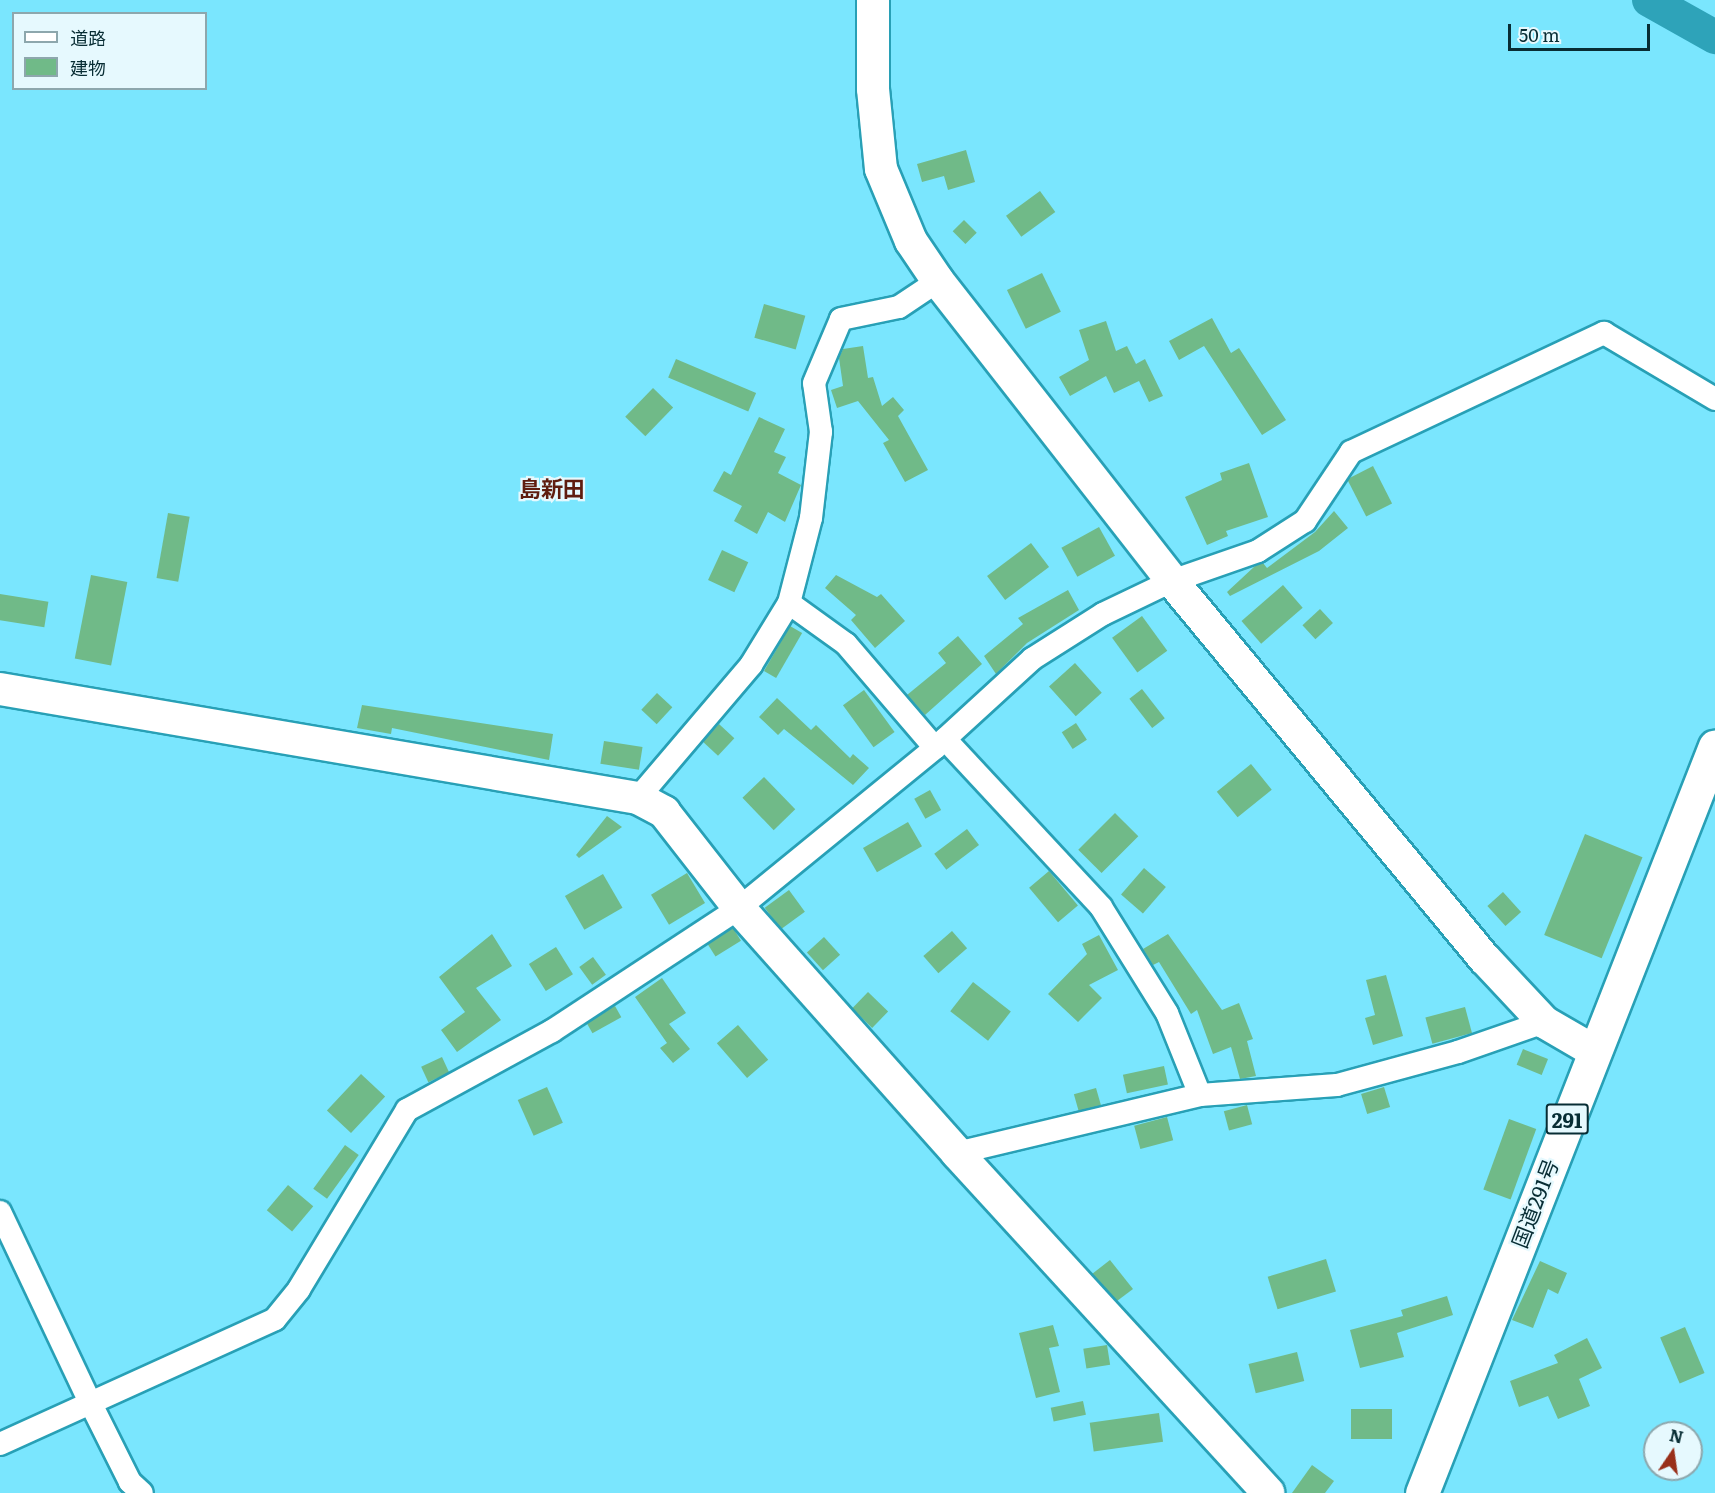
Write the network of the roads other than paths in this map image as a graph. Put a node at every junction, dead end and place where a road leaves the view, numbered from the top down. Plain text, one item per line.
1 (873, 0) edge
2 (938, 281) junction
3 (1715, 399) edge
4 (1172, 581) junction
5 (789, 603) junction
6 (0, 689) edge
7 (940, 743) junction
8 (1715, 746) edge
9 (638, 798) junction
10 (739, 908) junction
11 (1544, 1022) junction
12 (1594, 1051) junction
13 (1200, 1095) junction
14 (957, 1153) junction
15 (0, 1212) edge
16 (90, 1402) junction
17 (0, 1444) edge
18 (142, 1493) edge
19 (1269, 1493) edge
20 (1422, 1493) edge

1 - 2 street
2 - 4 street
2 - 5 street
3 - 4 street
4 - 7 street
4 - 11 street
5 - 7 street
5 - 9 street
6 - 9 street
7 - 10 street
7 - 13 street
8 - 12 highway, 国道291号 / 291
9 - 10 street
10 - 14 street
10 - 16 street
11 - 12 street
11 - 13 street
12 - 20 highway, 国道291号 / 291
13 - 14 street
14 - 19 street
15 - 16 street
16 - 17 street
16 - 18 street

